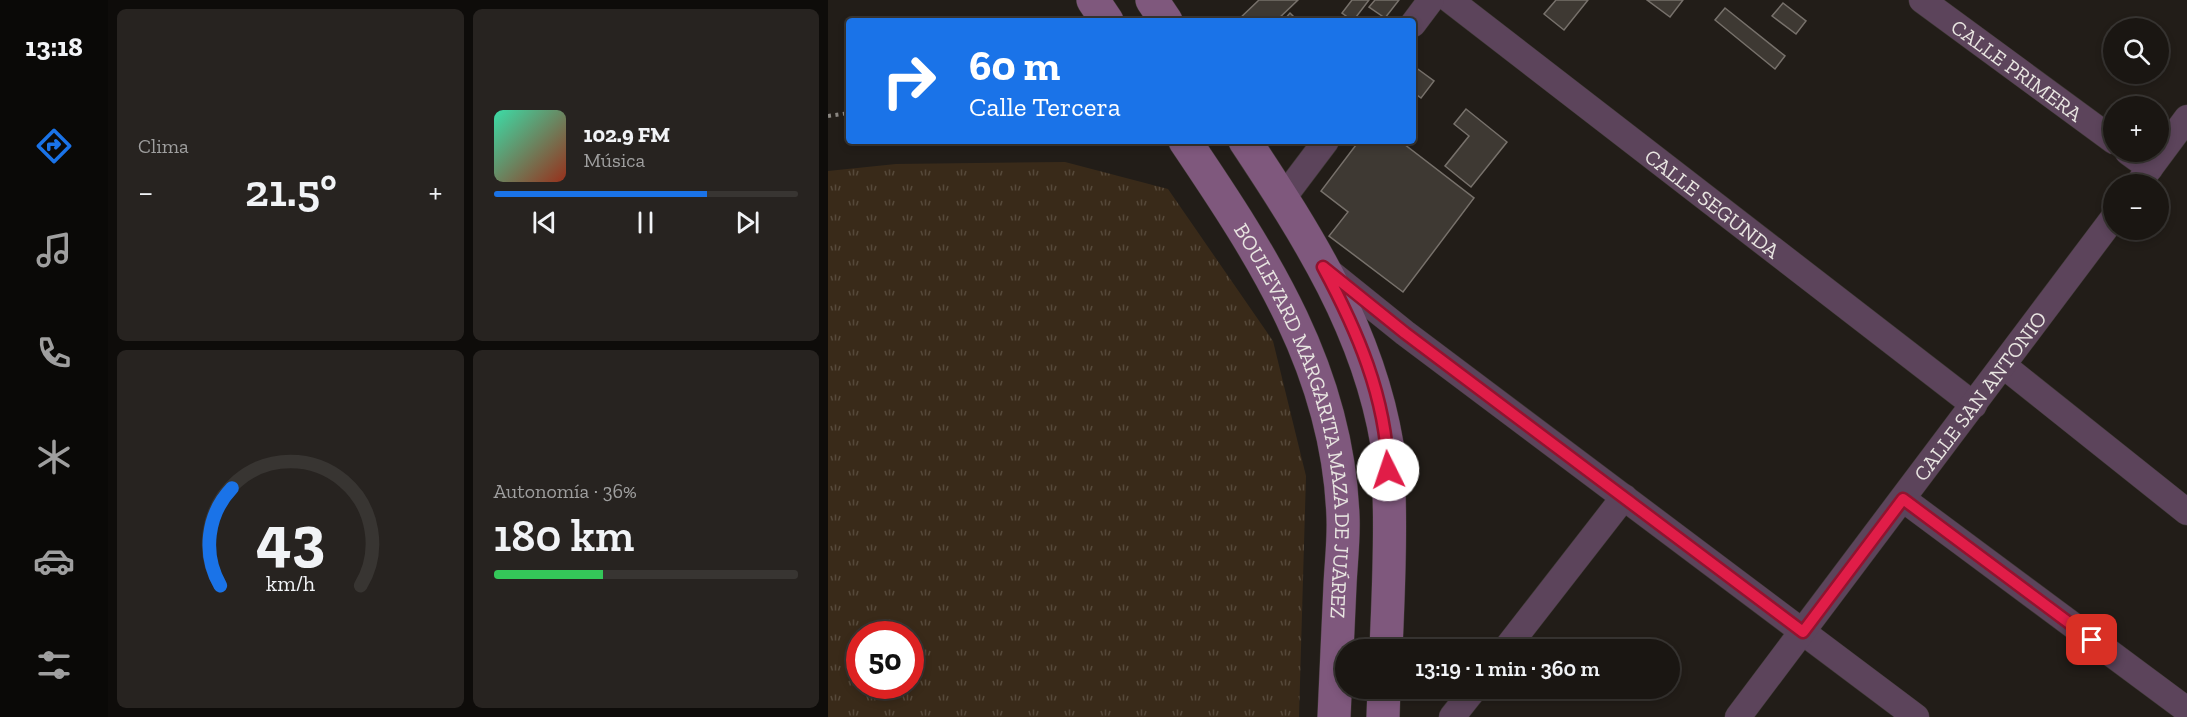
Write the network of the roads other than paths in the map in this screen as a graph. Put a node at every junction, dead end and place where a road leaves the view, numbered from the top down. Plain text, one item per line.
1 (1093, 0) edge
2 (1152, 0) edge
3 (1431, 0) edge
4 (1450, 0) edge
5 (1922, 0) edge
6 (1105, 18) edge
7 (1164, 18) edge
8 (1416, 20) edge
9 (2187, 118) edge
10 (2103, 133) edge
11 (1187, 144) edge
12 (1247, 144) edge
13 (1324, 144) edge
14 (2145, 174) edge
15 (1283, 198) junction
16 (2103, 232) edge
17 (1323, 267) junction
18 (2004, 366) junction
19 (1974, 405) junction
20 (1624, 497) junction
21 (1903, 499) junction
22 (2185, 506) edge
23 (1803, 632) junction
24 (1386, 639) edge
25 (1514, 639) edge
26 (1384, 699) edge
27 (1466, 699) edge
28 (2187, 710) edge
29 (1334, 717) edge
30 (1383, 717) edge
31 (1452, 717) edge
32 (1738, 717) edge
33 (1916, 717) edge

1 - 6 main road
2 - 7 main road
3 - 8 street
4 - 19 street, CALLE SEGUNDA
5 - 10 street, CALLE PRIMERA
9 - 14 street
11 - 29 main road, BOULEVARD MARGARITA MAZA DE JUÁREZ
12 - 15 main road
13 - 15 street
15 - 17 main road
16 - 18 street, CALLE SAN ANTONIO
17 - 20 street
17 - 24 main road
18 - 19 street, CALLE SAN ANTONIO
18 - 22 street
19 - 21 street, CALLE SAN ANTONIO
20 - 23 street
20 - 25 street
21 - 23 street, CALLE SAN ANTONIO
21 - 28 street
23 - 32 street, CALLE SAN ANTONIO
23 - 33 street
26 - 30 main road
27 - 31 street

